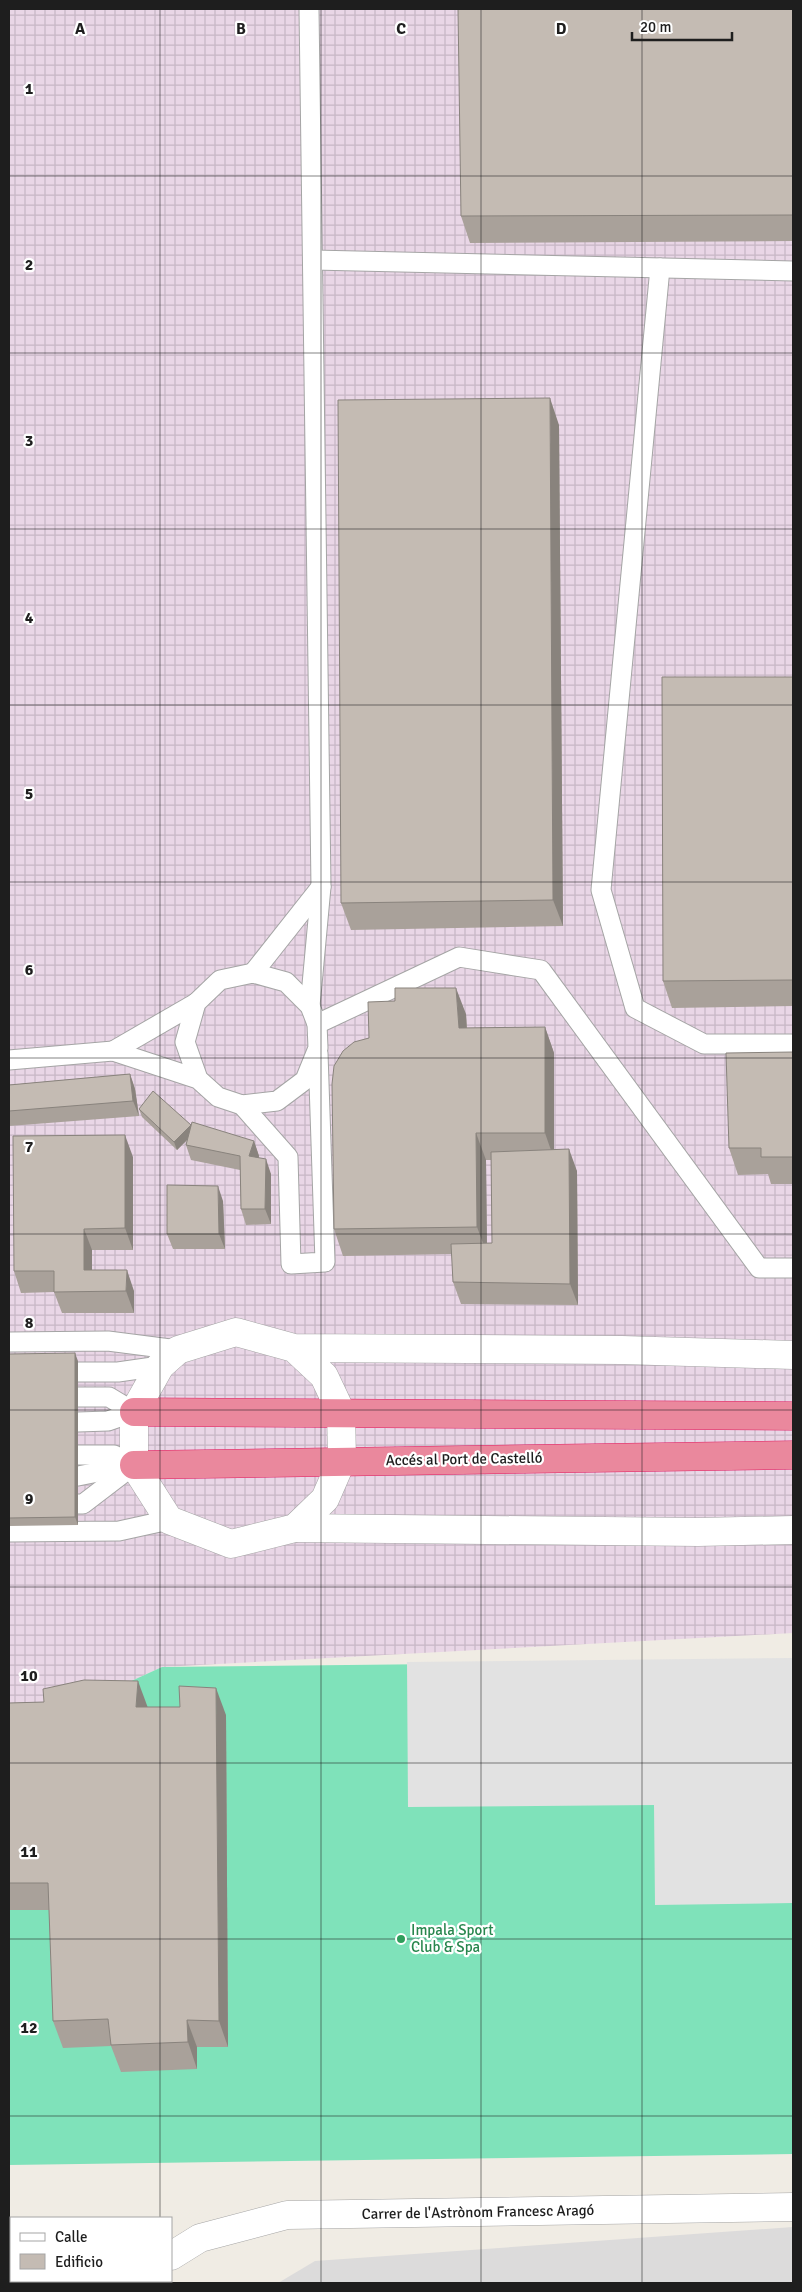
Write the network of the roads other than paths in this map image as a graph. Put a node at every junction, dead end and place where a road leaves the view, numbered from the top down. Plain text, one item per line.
1 (309, 9) edge
2 (312, 260) junction
3 (660, 268) junction
4 (793, 271) edge
5 (321, 887) junction
6 (253, 973) junction
7 (196, 1003) junction
8 (310, 1006) junction
9 (317, 1024) junction
10 (793, 1044) edge
11 (318, 1048) junction
12 (113, 1051) junction
13 (9, 1060) edge
14 (198, 1079) junction
15 (242, 1105) junction
16 (793, 1268) edge
17 (9, 1342) edge
18 (294, 1348) junction
19 (793, 1355) edge
20 (169, 1358) junction
21 (78, 1372) dead end
22 (78, 1397) dead end
23 (134, 1412) junction
24 (341, 1412) junction
25 (793, 1416) edge
26 (78, 1422) dead end
27 (78, 1455) dead end
28 (793, 1455) edge
29 (342, 1460) junction
30 (134, 1465) junction
31 (78, 1476) dead end
32 (78, 1504) dead end
33 (169, 1520) junction
34 (295, 1528) junction
35 (793, 1530) edge
36 (9, 1532) edge
37 (793, 2207) edge
38 (172, 2255) edge

1 - 2 lane
2 - 3 lane
2 - 5 lane
3 - 4 lane
3 - 10 lane
5 - 6 lane
5 - 8 lane
6 - 7 lane
6 - 8 lane
7 - 12 lane
7 - 14 lane
8 - 9 lane
9 - 11 lane
9 - 16 lane
11 - 15 lane
11 - 15 lane
12 - 13 lane
12 - 14 lane
14 - 15 lane
17 - 20 lane
18 - 19 street
18 - 20 street
18 - 24 street
20 - 21 lane
20 - 23 street
22 - 23 lane
23 - 24 highway
23 - 26 lane
23 - 30 street
24 - 25 highway
24 - 29 street
27 - 30 lane
28 - 29 highway, Accés al Port de Castelló
29 - 30 highway, Accés al Port de Castelló
29 - 34 street
30 - 31 lane
30 - 32 lane
30 - 33 street
33 - 34 street
33 - 36 lane
34 - 35 street
37 - 38 street, Carrer de l'Astrònom Francesc Aragó

